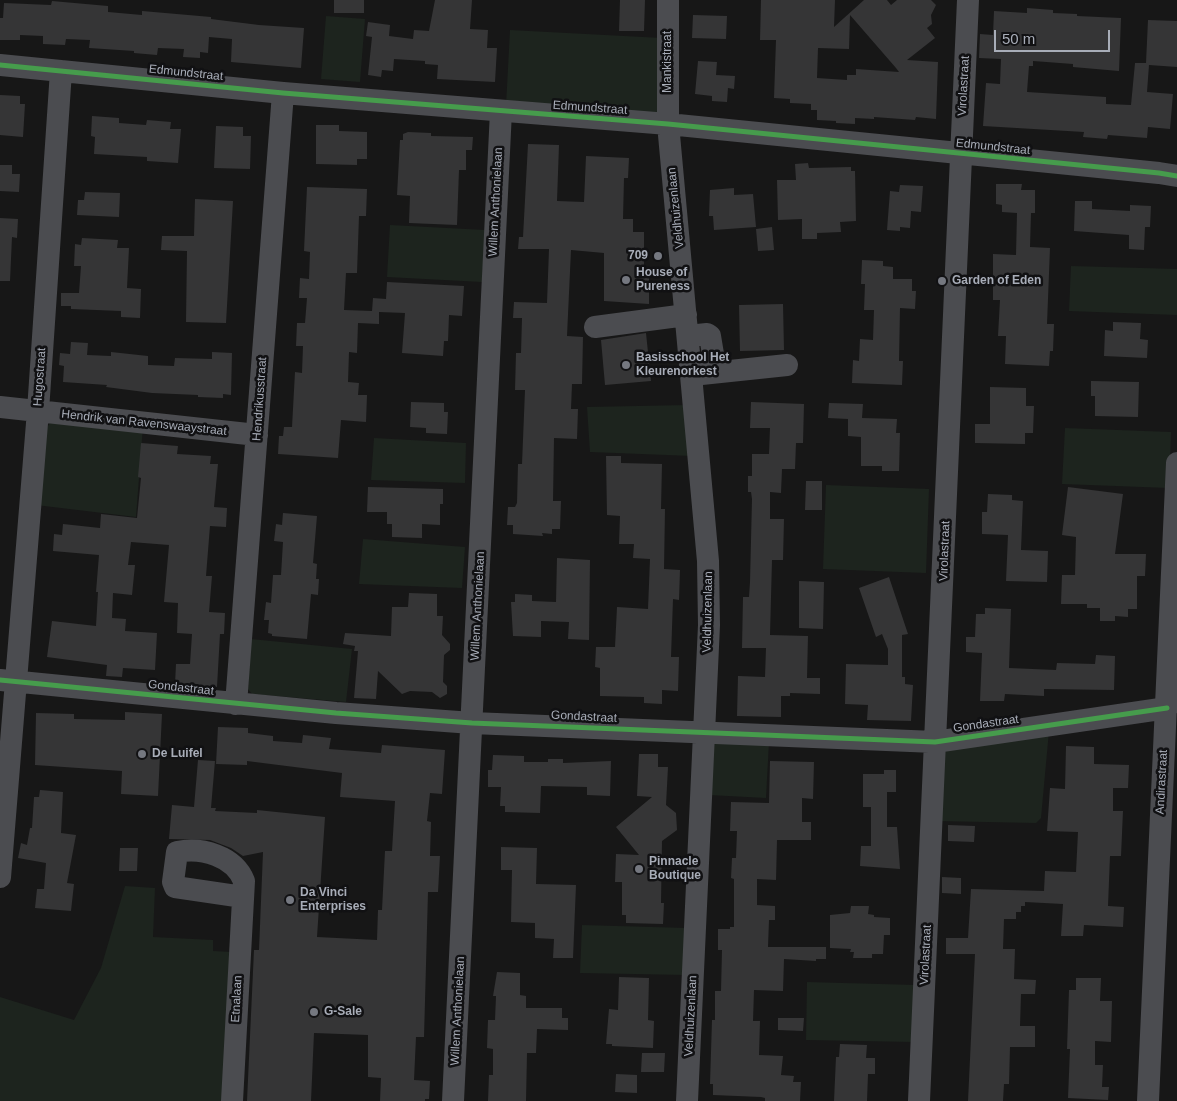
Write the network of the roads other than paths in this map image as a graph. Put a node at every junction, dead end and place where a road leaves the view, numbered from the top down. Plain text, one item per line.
1 (668, 0) edge
2 (968, 0) edge
3 (0, 65) edge
4 (61, 71) junction
5 (283, 93) junction
6 (501, 111) junction
7 (668, 124) junction
8 (961, 154) junction
9 (1177, 176) edge
10 (687, 326) junction
11 (595, 327) dead end
12 (787, 365) dead end
13 (716, 372) junction
14 (692, 375) junction
15 (0, 406) edge
16 (38, 411) junction
17 (257, 435) junction
18 (1177, 462) edge
19 (9, 681) edge
20 (236, 704) junction
21 (1167, 708) junction
22 (472, 723) junction
23 (704, 733) junction
24 (935, 742) junction
25 (0, 877) edge
26 (243, 897) dead end
27 (232, 1101) edge
28 (453, 1101) edge
29 (686, 1101) edge
30 (919, 1101) edge
31 (1148, 1101) edge

1 - 7 street, Mankistraat
2 - 8 street, Virolastraat
3 - 4 street, Edmundstraat
4 - 5 street, Edmundstraat
4 - 16 street, Hugostraat
5 - 6 street, Edmundstraat
5 - 17 street, Hendrikusstraat
6 - 7 street, Edmundstraat
6 - 22 street, Willem Anthonielaan
7 - 8 street, Edmundstraat
7 - 10 street, Veldhuizenlaan
8 - 9 street, Edmundstraat
8 - 24 street, Virolastraat
10 - 11 street
10 - 13 street
10 - 14 street, Veldhuizenlaan
12 - 13 street
13 - 14 street
14 - 23 street, Veldhuizenlaan
15 - 16 street, Hendrik van Ravenswaaystraat
16 - 17 street, Hendrik van Ravenswaaystraat
16 - 19 street, Hugostraat
17 - 20 street, Hendrikusstraat
18 - 21 street, Andirastraat
19 - 20 street, Gondastraat
19 - 25 street, Hugostraat
20 - 22 street, Gondastraat
21 - 24 street, Gondastraat
21 - 31 street, Andirastraat
22 - 23 street, Gondastraat
22 - 28 street, Willem Anthonielaan
23 - 24 street, Gondastraat
23 - 29 street, Veldhuizenlaan
24 - 30 street, Virolastraat
26 - 27 street, Etnalaan

